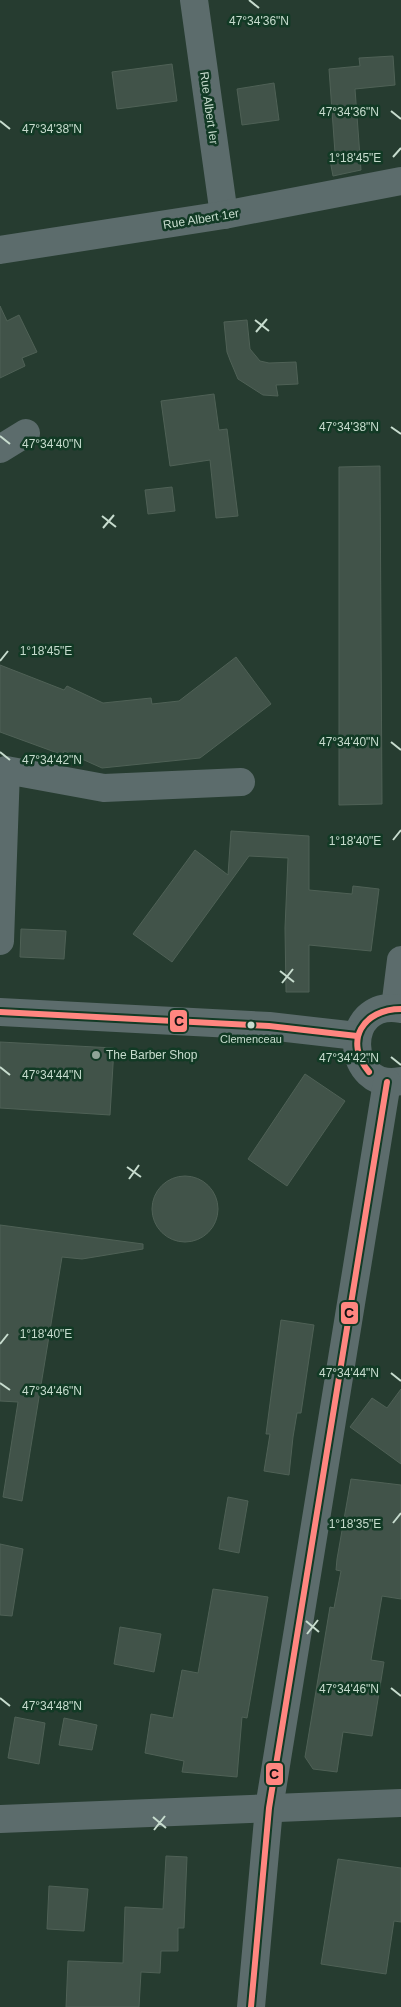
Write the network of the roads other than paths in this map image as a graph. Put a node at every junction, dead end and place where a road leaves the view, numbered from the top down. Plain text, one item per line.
1 (194, 0) edge
2 (401, 181) edge
3 (224, 215) junction
4 (0, 250) edge
5 (26, 433) dead end
6 (0, 449) edge
7 (3, 769) edge
8 (241, 782) dead end
9 (0, 941) edge
10 (401, 960) edge
11 (398, 1008) edge
12 (0, 1012) edge
13 (357, 1036) junction
14 (394, 1081) edge
15 (401, 1803) edge
16 (269, 1808) junction
17 (0, 1819) edge
18 (251, 2007) edge

1 - 3 street, Rue Albert Ier
2 - 3 street, Rue Albert 1er
3 - 4 street, Rue Albert 1er
5 - 6 street
7 - 8 street
7 - 9 street
10 - 11 street
11 - 13 street
12 - 13 street
13 - 14 street
14 - 16 street
15 - 16 street
16 - 17 street
16 - 18 street

